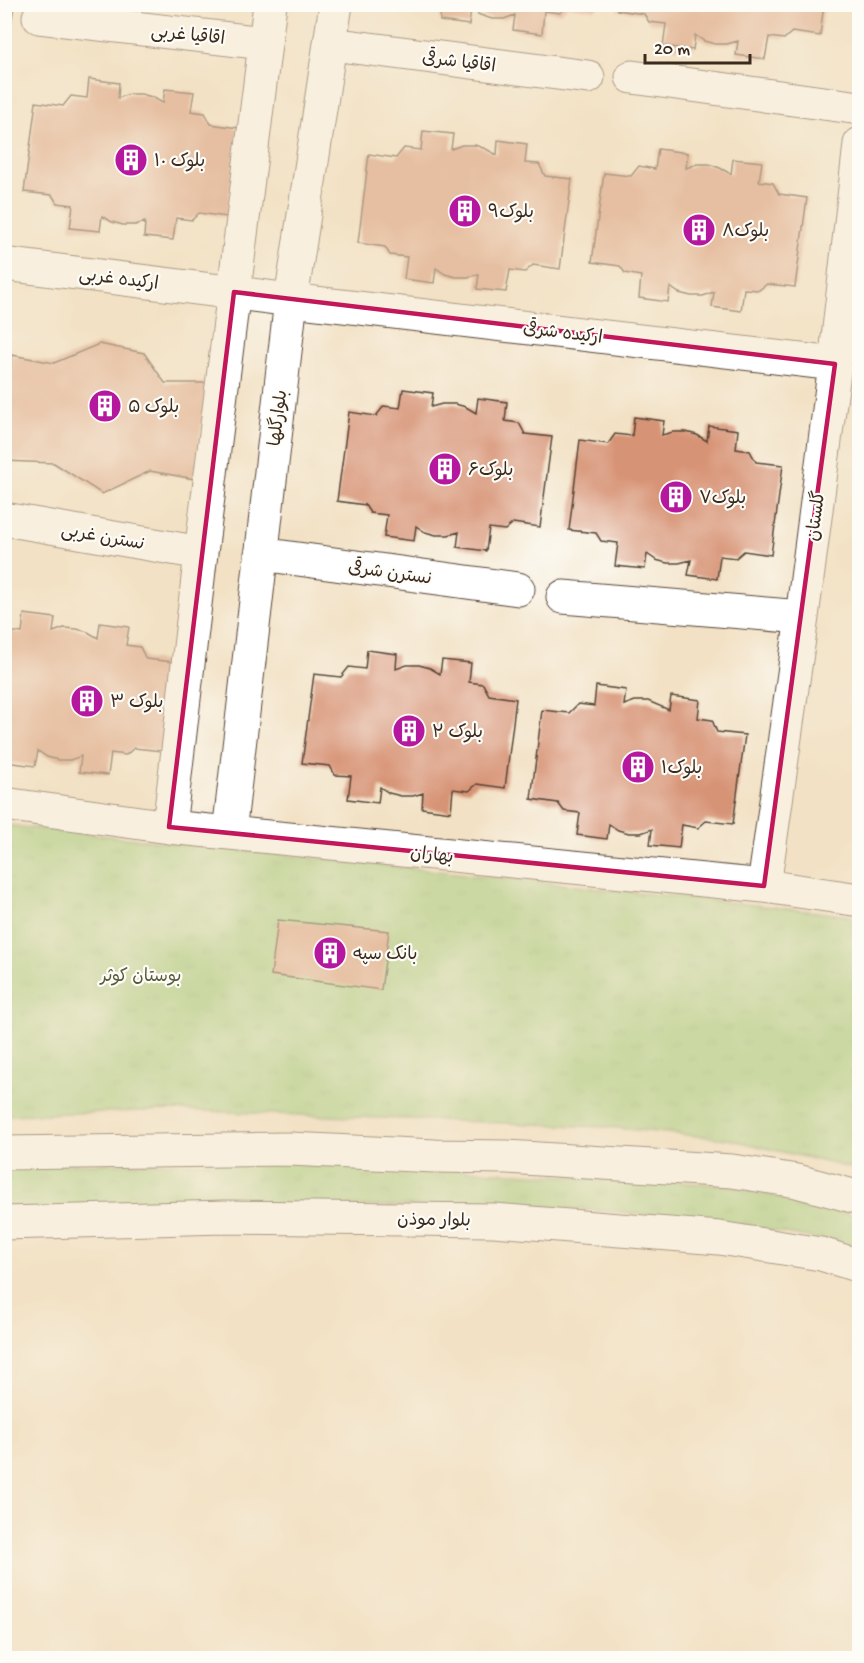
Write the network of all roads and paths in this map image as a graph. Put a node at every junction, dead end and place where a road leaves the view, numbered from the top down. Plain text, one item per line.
1 (270, 4) edge
2 (336, 4) edge
3 (39, 17) dead end
4 (265, 43) junction
5 (331, 44) junction
6 (588, 77) dead end
7 (632, 77) dead end
8 (860, 108) edge
9 (860, 144) edge
10 (4, 264) edge
11 (234, 292) junction
12 (291, 300) junction
13 (835, 364) junction
14 (4, 519) edge
15 (201, 553) junction
16 (261, 554) junction
17 (518, 590) dead end
18 (562, 597) dead end
19 (802, 617) junction
20 (4, 804) edge
21 (169, 827) junction
22 (229, 833) junction
23 (764, 886) junction
24 (860, 900) edge
25 (4, 1153) edge
26 (860, 1198) edge
27 (4, 1222) edge
28 (860, 1266) edge

1 - 4 street
2 - 5 street, بلوارگلها
3 - 4 street, اقاقیا غربی
4 - 11 street
5 - 6 street, اقاقیا شرقی
5 - 12 street, بلوارگلها
7 - 8 street
9 - 13 street, گلستان
10 - 11 street, ارکیده غربی
11 - 12 street, ارکیده غربی
11 - 15 street
12 - 13 street, ارکیده شرقی
12 - 16 street, بلوارگلها
13 - 19 street, گلستان
14 - 15 street, نسترن غربی
15 - 21 street
16 - 17 street, نسترن شرقی
16 - 22 street, بلوارگلها
18 - 19 street
19 - 23 street, گلستان
20 - 21 street, بهاران
21 - 22 street, بهاران
22 - 23 street, بهاران
23 - 24 street, بهاران
25 - 26 street
27 - 28 street, بلوار موذن

